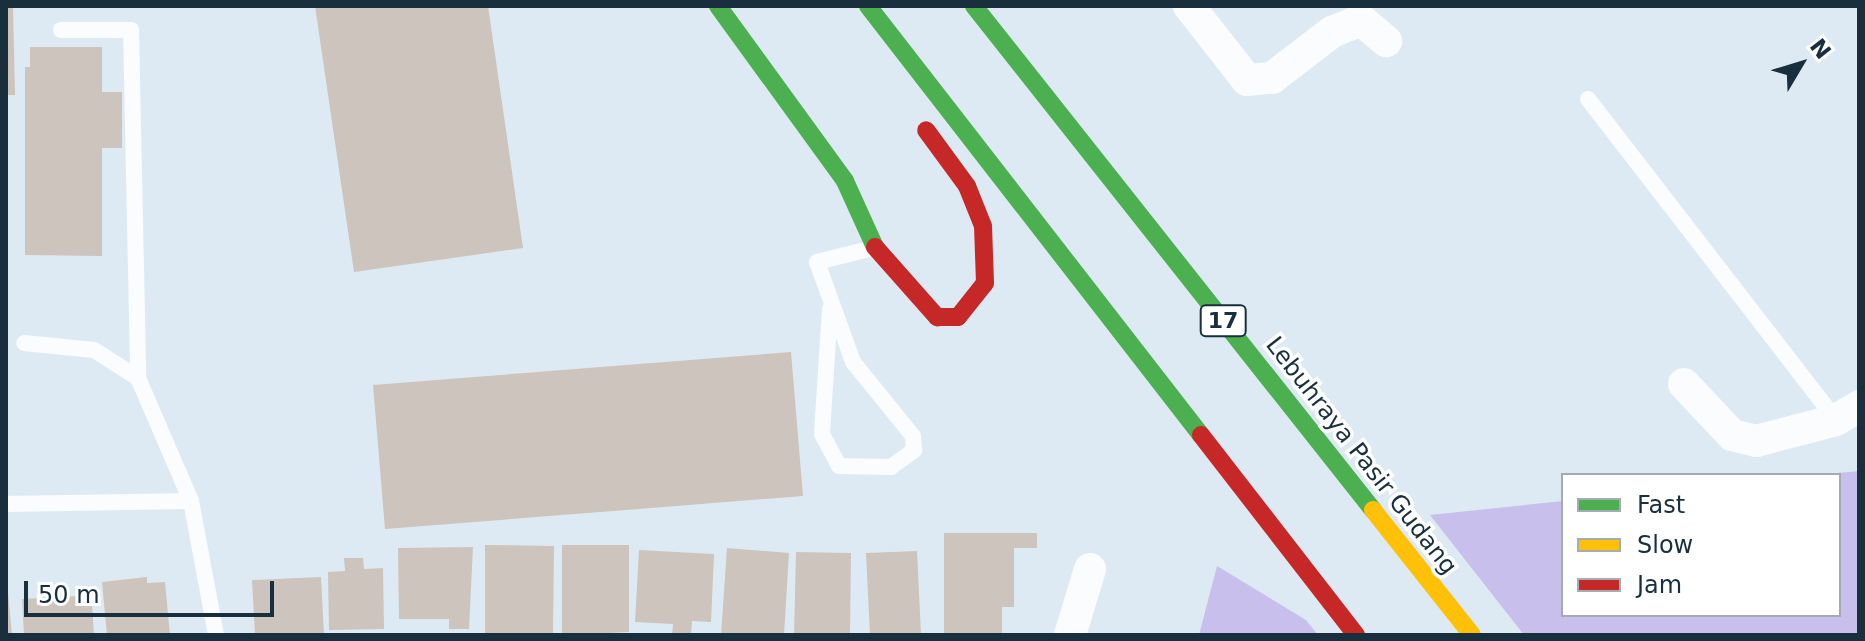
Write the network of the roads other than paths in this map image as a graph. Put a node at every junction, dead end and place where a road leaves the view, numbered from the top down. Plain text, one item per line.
1 (718, 6) edge
2 (854, 6) edge
3 (868, 6) edge
4 (974, 6) edge
5 (1189, 6) edge
6 (61, 30) dead end
7 (862, 31) dead end
8 (1386, 41) dead end
9 (1588, 99) dead end
10 (915, 114) dead end
11 (875, 247) junction
12 (830, 309) junction
13 (24, 343) dead end
14 (138, 378) junction
15 (1684, 384) dead end
16 (1848, 413) edge
17 (191, 501) junction
18 (6, 504) edge
19 (1090, 569) dead end
20 (216, 635) edge
21 (1070, 635) edge
22 (1356, 635) edge
23 (1472, 635) edge

1 - 11 main road
2 - 7 main road
3 - 22 main road
4 - 23 main road, Lebuhraya Pasir Gudang / 17
5 - 8 street
6 - 14 lane
9 - 16 lane
10 - 11 main road
11 - 12 lane
12 - 12 lane
13 - 14 lane
14 - 17 lane
15 - 16 street
17 - 18 lane
17 - 20 lane
19 - 21 street

